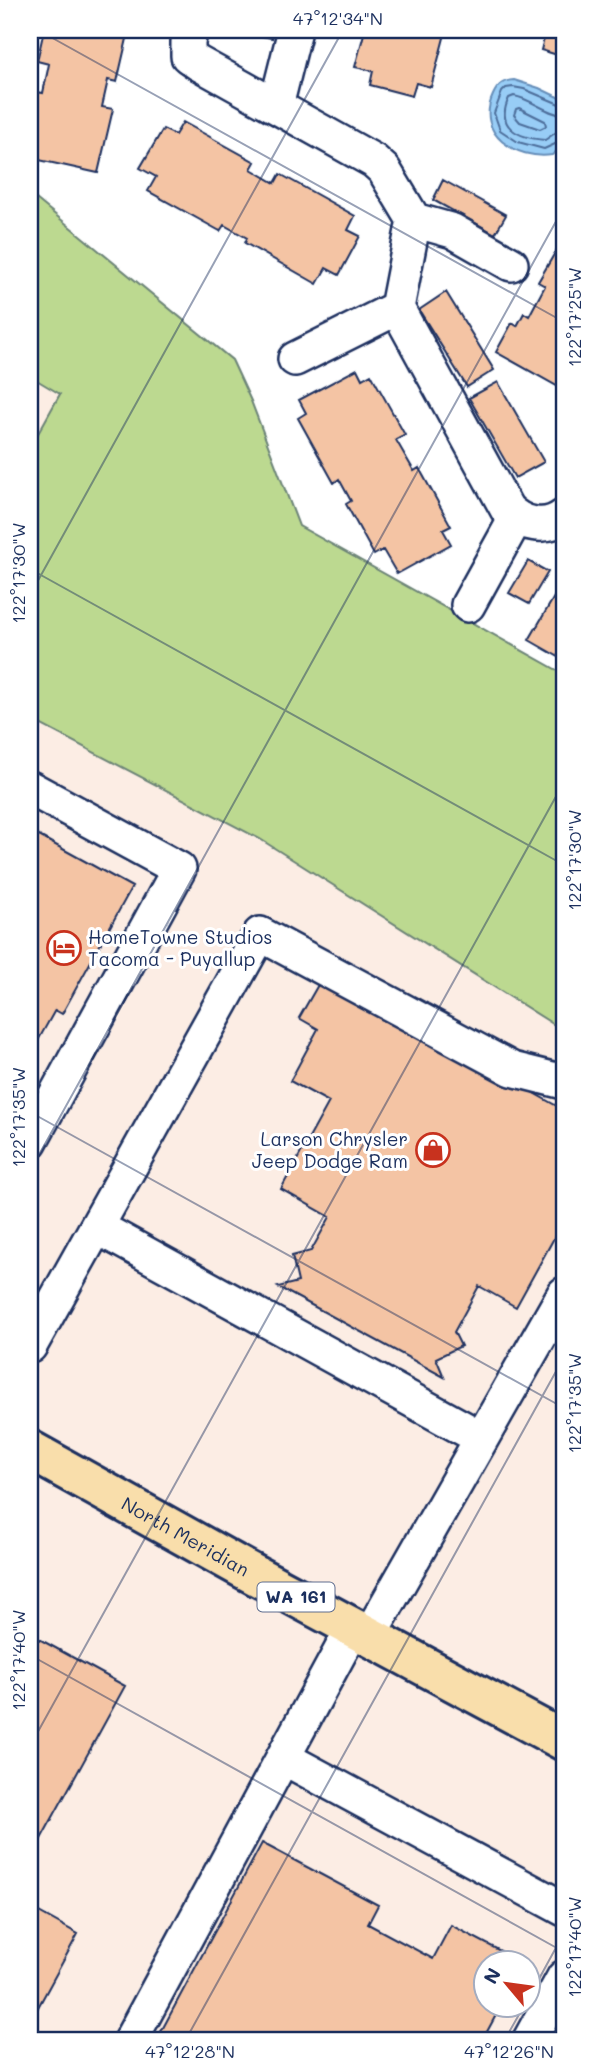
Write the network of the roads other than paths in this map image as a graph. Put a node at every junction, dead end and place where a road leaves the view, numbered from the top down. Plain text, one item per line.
1 (191, 30) edge
2 (295, 30) edge
3 (276, 106) junction
4 (414, 220) junction
5 (511, 264) dead end
6 (397, 308) junction
7 (295, 359) dead end
8 (564, 516) edge
9 (516, 518) junction
10 (468, 605) dead end
11 (30, 788) edge
12 (564, 1082) edge
13 (30, 1142) edge
14 (97, 1227) junction
15 (564, 1294) edge
16 (30, 1346) edge
17 (481, 1438) junction
18 (30, 1450) edge
19 (361, 1632) junction
20 (564, 1741) edge
21 (284, 1758) junction
22 (564, 1909) edge
23 (564, 1977) edge
24 (130, 2041) edge
25 (529, 2041) edge

1 - 3 lane
2 - 3 lane
3 - 4 lane
4 - 5 lane
4 - 6 lane
6 - 7 lane
6 - 9 lane
8 - 9 lane
9 - 10 lane
11 - 13 lane
12 - 14 lane
14 - 16 lane
14 - 17 lane
15 - 17 lane
17 - 19 lane
18 - 19 main road, North Meridian / WA 161
19 - 20 main road, North Meridian / WA 161
19 - 21 lane
21 - 22 lane
21 - 24 lane
23 - 25 lane

